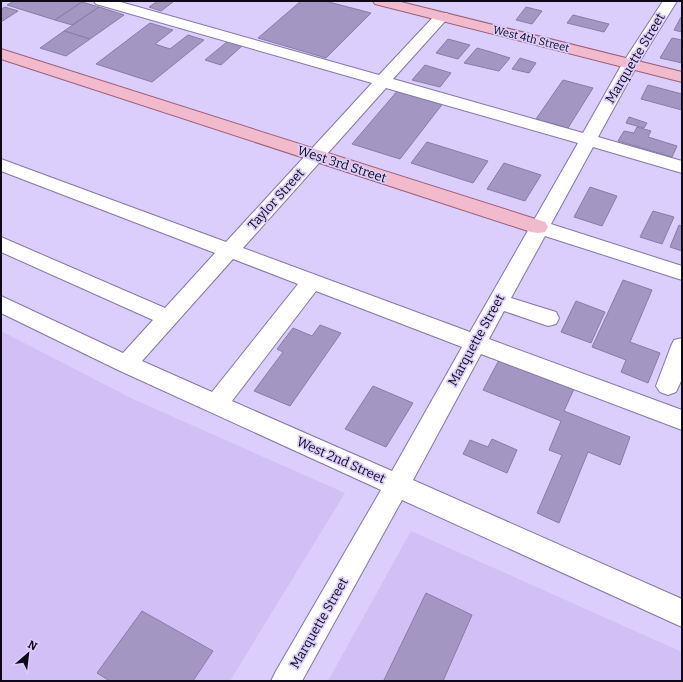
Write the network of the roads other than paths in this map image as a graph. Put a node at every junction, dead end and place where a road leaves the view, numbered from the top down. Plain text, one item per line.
1 (101, 1) edge
2 (380, 1) edge
3 (670, 1) edge
4 (678, 1) edge
5 (682, 2) edge
6 (442, 16) junction
7 (1, 54) edge
8 (630, 64) junction
9 (682, 77) edge
10 (384, 81) junction
11 (588, 141) junction
12 (315, 155) junction
13 (1, 165) edge
14 (682, 167) edge
15 (538, 227) junction
16 (1, 244) edge
17 (230, 252) junction
18 (682, 273) edge
19 (311, 282) junction
20 (498, 301) junction
21 (1, 304) edge
22 (168, 318) junction
23 (548, 318) dead end
24 (475, 342) junction
25 (682, 346) edge
26 (126, 364) junction
27 (668, 386) dead end
28 (216, 404) junction
29 (682, 420) edge
30 (397, 485) junction
31 (682, 613) edge
32 (286, 681) edge

1 - 10 street
2 - 6 main road, West 4th Street
3 - 8 street, Marquette Street
4 - 5 street
6 - 8 main road, West 4th Street
6 - 10 street, Taylor Street
7 - 12 main road, West 3rd Street
8 - 9 main road, West 4th Street
8 - 11 street, Marquette Street
10 - 11 street
10 - 12 street, Taylor Street
11 - 14 street
11 - 15 street, Marquette Street
12 - 15 main road, West 3rd Street
12 - 17 street, Taylor Street
13 - 17 street
15 - 18 street, West 3rd Street
15 - 20 street, Marquette Street
16 - 22 street
17 - 19 street
17 - 22 street, Taylor Street
19 - 24 street
19 - 28 street
20 - 23 street
20 - 24 street, Marquette Street
21 - 26 street, West 2nd Street
22 - 26 street, Taylor Street
24 - 29 street
24 - 30 street, Marquette Street
25 - 27 street
26 - 28 street, West 2nd Street
28 - 30 street, West 2nd Street
30 - 31 street, West 2nd Street
30 - 32 street, Marquette Street

